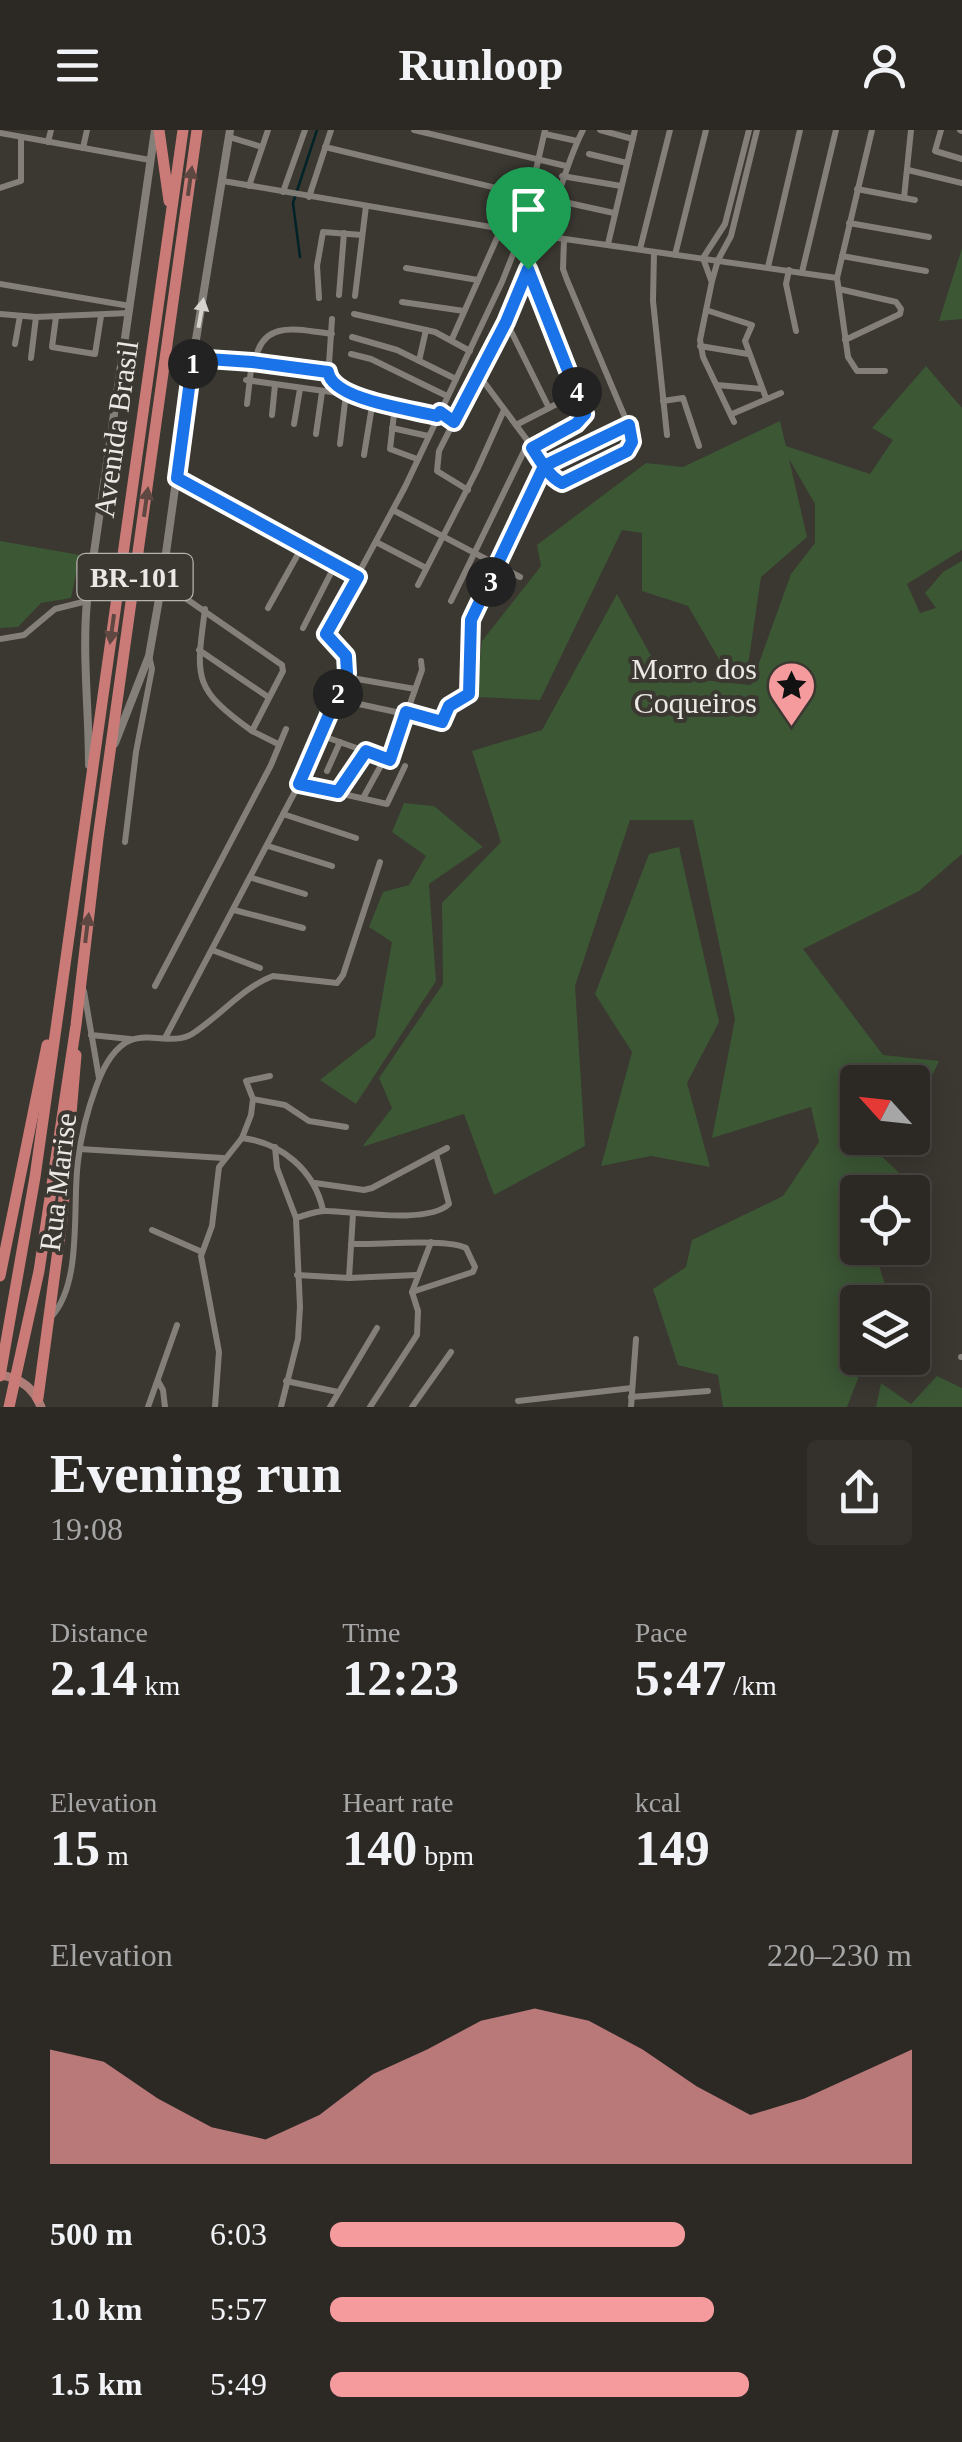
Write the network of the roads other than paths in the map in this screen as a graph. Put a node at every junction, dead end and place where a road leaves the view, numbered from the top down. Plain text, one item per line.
1 (51, 130) edge
2 (88, 130) edge
3 (157, 130) edge
4 (183, 130) edge
5 (197, 130) edge
6 (268, 130) edge
7 (304, 130) edge
8 (330, 130) edge
9 (414, 130) edge
10 (583, 130) edge
11 (600, 130) edge
12 (635, 130) edge
13 (670, 130) edge
14 (706, 130) edge
15 (749, 130) edge
16 (758, 130) edge
17 (800, 130) edge
18 (836, 130) edge
19 (872, 130) edge
20 (912, 130) edge
21 (940, 130) edge
22 (10, 132) edge
23 (545, 132) edge
24 (0, 133) edge
25 (229, 133) edge
26 (22, 137) junction
27 (633, 139) junction
28 (577, 141) junction
29 (48, 142) junction
30 (262, 147) junction
31 (325, 147) junction
32 (83, 148) junction
33 (588, 154) dead end
34 (150, 160) junction
35 (539, 160) junction
36 (962, 160) edge
37 (626, 164) junction
38 (566, 166) junction
39 (908, 170) junction
40 (562, 176) junction
41 (223, 182) junction
42 (962, 183) edge
43 (249, 186) junction
44 (621, 186) junction
45 (0, 188) edge
46 (857, 189) junction
47 (291, 194) junction
48 (530, 196) junction
49 (309, 197) junction
50 (904, 198) junction
51 (554, 200) junction
52 (914, 200) dead end
53 (366, 206) junction
54 (614, 213) junction
55 (171, 220) junction
56 (850, 223) junction
57 (501, 229) junction
58 (522, 232) junction
59 (344, 233) junction
60 (362, 236) junction
61 (544, 236) junction
62 (929, 236) dead end
63 (564, 239) junction
64 (608, 244) junction
65 (640, 250) junction
66 (654, 252) junction
67 (675, 255) junction
68 (842, 256) junction
69 (703, 258) junction
70 (718, 260) junction
71 (768, 267) junction
72 (406, 268) dead end
73 (528, 269) junction
74 (789, 270) junction
75 (926, 271) dead end
76 (802, 272) junction
77 (837, 278) junction
78 (478, 280) junction
79 (712, 281) junction
80 (0, 284) edge
81 (839, 289) junction
82 (339, 295) dead end
83 (355, 296) dead end
84 (319, 298) dead end
85 (402, 302) dead end
86 (130, 310) junction
87 (706, 310) junction
88 (464, 311) junction
89 (0, 314) edge
90 (354, 314) dead end
91 (101, 315) junction
92 (20, 316) junction
93 (56, 316) junction
94 (36, 317) junction
95 (332, 319) dead end
96 (506, 322) junction
97 (426, 330) junction
98 (796, 332) dead end
99 (332, 334) junction
100 (352, 337) dead end
101 (452, 338) junction
102 (846, 340) junction
103 (15, 344) dead end
104 (700, 346) junction
105 (470, 351) junction
106 (351, 354) dead end
107 (750, 354) junction
108 (31, 358) dead end
109 (193, 358) junction
110 (419, 361) junction
111 (253, 362) junction
112 (328, 372) junction
113 (885, 372) dead end
114 (478, 374) junction
115 (456, 379) junction
116 (248, 381) junction
117 (275, 385) junction
118 (716, 385) junction
119 (762, 388) junction
120 (300, 390) junction
121 (322, 392) junction
122 (781, 392) dead end
123 (578, 393) junction
124 (346, 394) junction
125 (447, 396) junction
126 (766, 398) junction
127 (373, 400) junction
128 (663, 402) junction
129 (247, 404) dead end
130 (394, 405) junction
131 (549, 408) junction
132 (504, 410) junction
133 (438, 414) junction
134 (272, 415) dead end
135 (454, 422) junction
136 (294, 424) dead end
137 (629, 425) junction
138 (516, 426) junction
139 (392, 428) junction
140 (316, 434) dead end
141 (666, 435) dead end
142 (428, 436) junction
143 (340, 444) dead end
144 (530, 446) junction
145 (698, 446) dead end
146 (364, 454) dead end
147 (417, 459) junction
148 (544, 466) junction
149 (177, 478) junction
150 (468, 490) junction
151 (393, 510) junction
152 (443, 538) junction
153 (376, 542) junction
154 (302, 547) junction
155 (476, 554) junction
156 (335, 565) junction
157 (499, 566) junction
158 (426, 568) junction
159 (358, 577) junction
160 (520, 577) dead end
161 (162, 582) junction
162 (418, 585) dead end
163 (87, 601) junction
164 (451, 601) dead end
165 (268, 608) dead end
166 (204, 609) junction
167 (304, 628) dead end
168 (0, 639) edge
169 (199, 650) junction
170 (148, 656) junction
171 (421, 662) dead end
172 (346, 676) junction
173 (415, 689) junction
174 (268, 698) junction
175 (336, 699) junction
176 (406, 712) junction
177 (286, 729) dead end
178 (255, 733) junction
179 (320, 735) junction
180 (340, 742) junction
181 (278, 744) junction
182 (366, 751) junction
183 (385, 758) junction
184 (108, 762) junction
185 (405, 766) dead end
186 (327, 771) dead end
187 (299, 784) junction
188 (338, 792) junction
189 (88, 794) junction
190 (363, 798) junction
191 (283, 814) junction
192 (356, 838) dead end
193 (125, 842) dead end
194 (268, 846) junction
195 (380, 862) dead end
196 (332, 866) dead end
197 (252, 878) junction
198 (305, 894) dead end
199 (234, 910) junction
200 (303, 928) dead end
201 (212, 950) junction
202 (260, 968) dead end
203 (82, 976) junction
204 (155, 986) dead end
205 (57, 1018) junction
206 (76, 1025) junction
207 (91, 1035) junction
208 (166, 1038) junction
209 (133, 1039) junction
210 (270, 1076) dead end
211 (99, 1079) junction
212 (252, 1099) junction
213 (79, 1117) junction
214 (346, 1128) dead end
215 (242, 1138) junction
216 (275, 1147) junction
217 (80, 1148) junction
218 (447, 1148) dead end
219 (436, 1154) junction
220 (224, 1158) junction
221 (316, 1183) junction
222 (323, 1210) junction
223 (353, 1214) junction
224 (296, 1218) junction
225 (152, 1230) dead end
226 (430, 1242) junction
227 (351, 1244) junction
228 (202, 1252) junction
229 (297, 1274) junction
230 (0, 1276) edge
231 (416, 1276) junction
232 (348, 1278) junction
233 (412, 1292) junction
234 (51, 1317) junction
235 (176, 1325) dead end
236 (378, 1328) dead end
237 (636, 1339) dead end
238 (451, 1352) dead end
239 (0, 1376) edge
240 (157, 1380) junction
241 (286, 1380) junction
242 (708, 1391) dead end
243 (338, 1392) junction
244 (632, 1393) junction
245 (518, 1401) dead end
246 (39, 1403) edge
247 (9, 1407) edge
248 (148, 1407) edge
249 (165, 1407) edge
250 (215, 1407) edge
251 (281, 1407) edge
252 (330, 1407) edge
253 (370, 1407) edge
254 (412, 1407) edge
255 (631, 1407) edge

1 - 29 street
2 - 32 street
3 - 34 street, Avenida Brasil
3 - 55 highway
4 - 55 highway, Avenida Brasil / BR-101
184 -> 5 highway, Avenida Brasil / BR-101
6 - 30 street
7 - 47 street
8 - 31 street
9 - 35 street
10 - 28 street
11 - 27 street
12 - 27 street
13 - 65 street
14 - 67 street
15 - 69 street
16 - 70 street
17 - 71 street
18 - 76 street
19 - 46 street
20 - 39 street
21 - 36 street
22 - 24 street
22 - 26 street
23 - 28 street
23 - 35 street
25 - 30 street
25 - 41 street, Avenida Brasil
26 - 29 street
26 - 45 street
27 - 37 street
28 - 38 street
29 - 32 street
30 - 43 street
31 - 48 street
31 - 49 street
32 - 34 street
33 - 37 street
34 - 86 street, Avenida Brasil
35 - 38 street
35 - 48 street
37 - 44 street
38 - 40 street
39 - 42 street
39 - 50 street
40 - 44 street
40 - 51 street
41 - 43 street
109 -> 41 street, Avenida Brasil
43 - 47 street
44 - 54 street
46 - 50 street
46 - 56 street
47 - 49 street
48 - 58 street
49 - 53 street
50 - 52 street
51 - 54 street
51 - 61 street
53 - 57 street
53 - 60 street
54 - 64 street
55 -> 189 highway, Avenida Brasil / BR-101
56 - 62 street
56 - 68 street
57 - 58 street
57 - 78 street
58 - 61 street
58 - 105 street
59 - 60 street
59 - 82 street
59 - 84 street
60 - 83 street
61 - 63 street
61 - 73 street
63 - 64 street
63 - 137 street
64 - 65 street
65 - 66 street
66 - 67 street
66 - 128 street
67 - 69 street
68 - 75 street
68 - 77 street
69 - 70 street
69 - 79 street
70 - 71 street
70 - 79 street
71 - 74 street
72 - 78 street
73 - 96 street
73 - 123 street
74 - 76 street
74 - 98 street
76 - 77 street
77 - 81 street
78 - 88 street
79 - 87 street
80 - 86 street
81 - 102 street
81 - 102 street
85 - 88 street
86 - 91 street
86 - 163 street, Avenida Brasil
87 - 104 street
87 - 107 street
88 - 101 street
89 - 92 street
90 - 97 street
91 - 93 street
91 - 93 street
92 - 94 street
92 - 103 street
93 - 94 street
94 - 108 street
95 - 99 street
96 - 114 street
96 - 131 street
97 - 101 street
97 - 110 street
99 - 111 street
99 - 112 street
100 - 110 street
101 - 105 street
102 - 113 street
104 - 107 street
104 - 118 street
105 - 115 street
106 - 125 street
107 - 119 street
109 - 111 street
109 - 149 street, Avenida Brasil
110 - 115 street
111 - 112 street
111 - 116 street
112 - 124 street
114 - 132 street
114 - 135 street
115 - 125 street
116 - 117 street
116 - 129 street
117 - 120 street
117 - 134 street
118 - 119 street
118 - 126 street
119 - 126 street
120 - 121 street
120 - 136 street
121 - 124 street
121 - 140 street
122 - 126 street
123 - 131 street
123 - 144 street
124 - 127 street
124 - 143 street
125 - 133 street
127 - 130 street
127 - 146 street
128 - 141 street
128 - 145 street
130 - 133 street
130 - 139 street
131 - 138 street
132 - 138 street
132 - 150 street
133 - 135 street
133 - 142 street
135 - 150 street
137 - 148 street
137 - 148 street
138 - 144 street
139 - 142 street
139 - 147 street
142 - 147 street
144 - 148 street
144 - 155 street
147 - 151 street
148 - 157 street
149 - 154 street
149 - 161 street, Avenida Brasil
150 - 152 street
151 - 152 street
151 - 153 street
152 - 155 street
152 - 158 street
153 - 158 street
153 - 159 street
154 - 156 street
154 - 165 street
155 - 157 street
155 - 164 street
156 - 159 street
156 - 167 street
157 - 160 street
157 - 176 street
158 - 162 street
159 - 172 street
161 - 166 street
161 - 170 street, Avenida Brasil
163 - 168 street
163 - 189 street, Avenida Brasil
166 - 169 street
166 - 174 street
169 - 174 street
169 - 178 street
170 - 184 street, Avenida Brasil
170 - 193 street
171 - 173 street
172 - 173 street
172 - 175 street
173 - 176 street
174 - 178 street
175 - 176 street
175 - 179 street
176 - 183 street
177 - 181 street
178 - 181 street
179 - 180 street
179 - 187 street
180 - 182 street
180 - 186 street
181 - 204 street
182 - 183 street
182 - 188 street
183 - 190 street
203 -> 184 highway, Avenida Brasil / BR-101
185 - 190 street
187 - 188 street
187 - 191 street
188 - 190 street
189 - 205 highway, Avenida Brasil / BR-101
191 - 192 street
191 - 194 street
194 - 196 street
194 - 197 street
195 - 208 street
197 - 198 street
197 - 199 street
199 - 200 street
199 - 201 street
201 - 202 street
201 - 208 street
203 - 206 highway, Avenida Brasil / BR-101
203 - 207 street
205 - 230 highway
205 - 239 highway, Avenida Brasil / BR-101
206 - 213 highway
206 - 247 highway, Avenida Brasil / BR-101
207 - 209 street
207 - 211 street
208 - 209 street
209 - 211 street, Rua Marise
210 - 212 street
211 - 213 street, Rua Marise
212 - 214 street
212 - 215 street
213 - 217 street, Rua Marise
213 - 234 highway
215 - 216 street
215 - 220 street
216 - 221 street
216 - 224 street
217 - 220 street
217 - 234 street, Rua Marise
218 - 219 street
219 - 221 street
219 - 223 street
220 - 228 street
221 - 222 street
222 - 223 street
222 - 224 street
223 - 227 street
224 - 229 street
225 - 228 street
226 - 227 street
226 - 231 street
226 - 233 street
227 - 232 street
228 - 250 street
229 - 232 street
229 - 241 street
231 - 232 street
231 - 233 street
233 - 253 street
234 - 246 highway
235 - 240 street
236 - 243 street
237 - 244 street
238 - 254 street
239 - 246 main road
240 - 248 street
240 - 249 street
241 - 243 street
241 - 251 street
242 - 244 street
243 - 252 street
244 - 245 street
244 - 255 street

